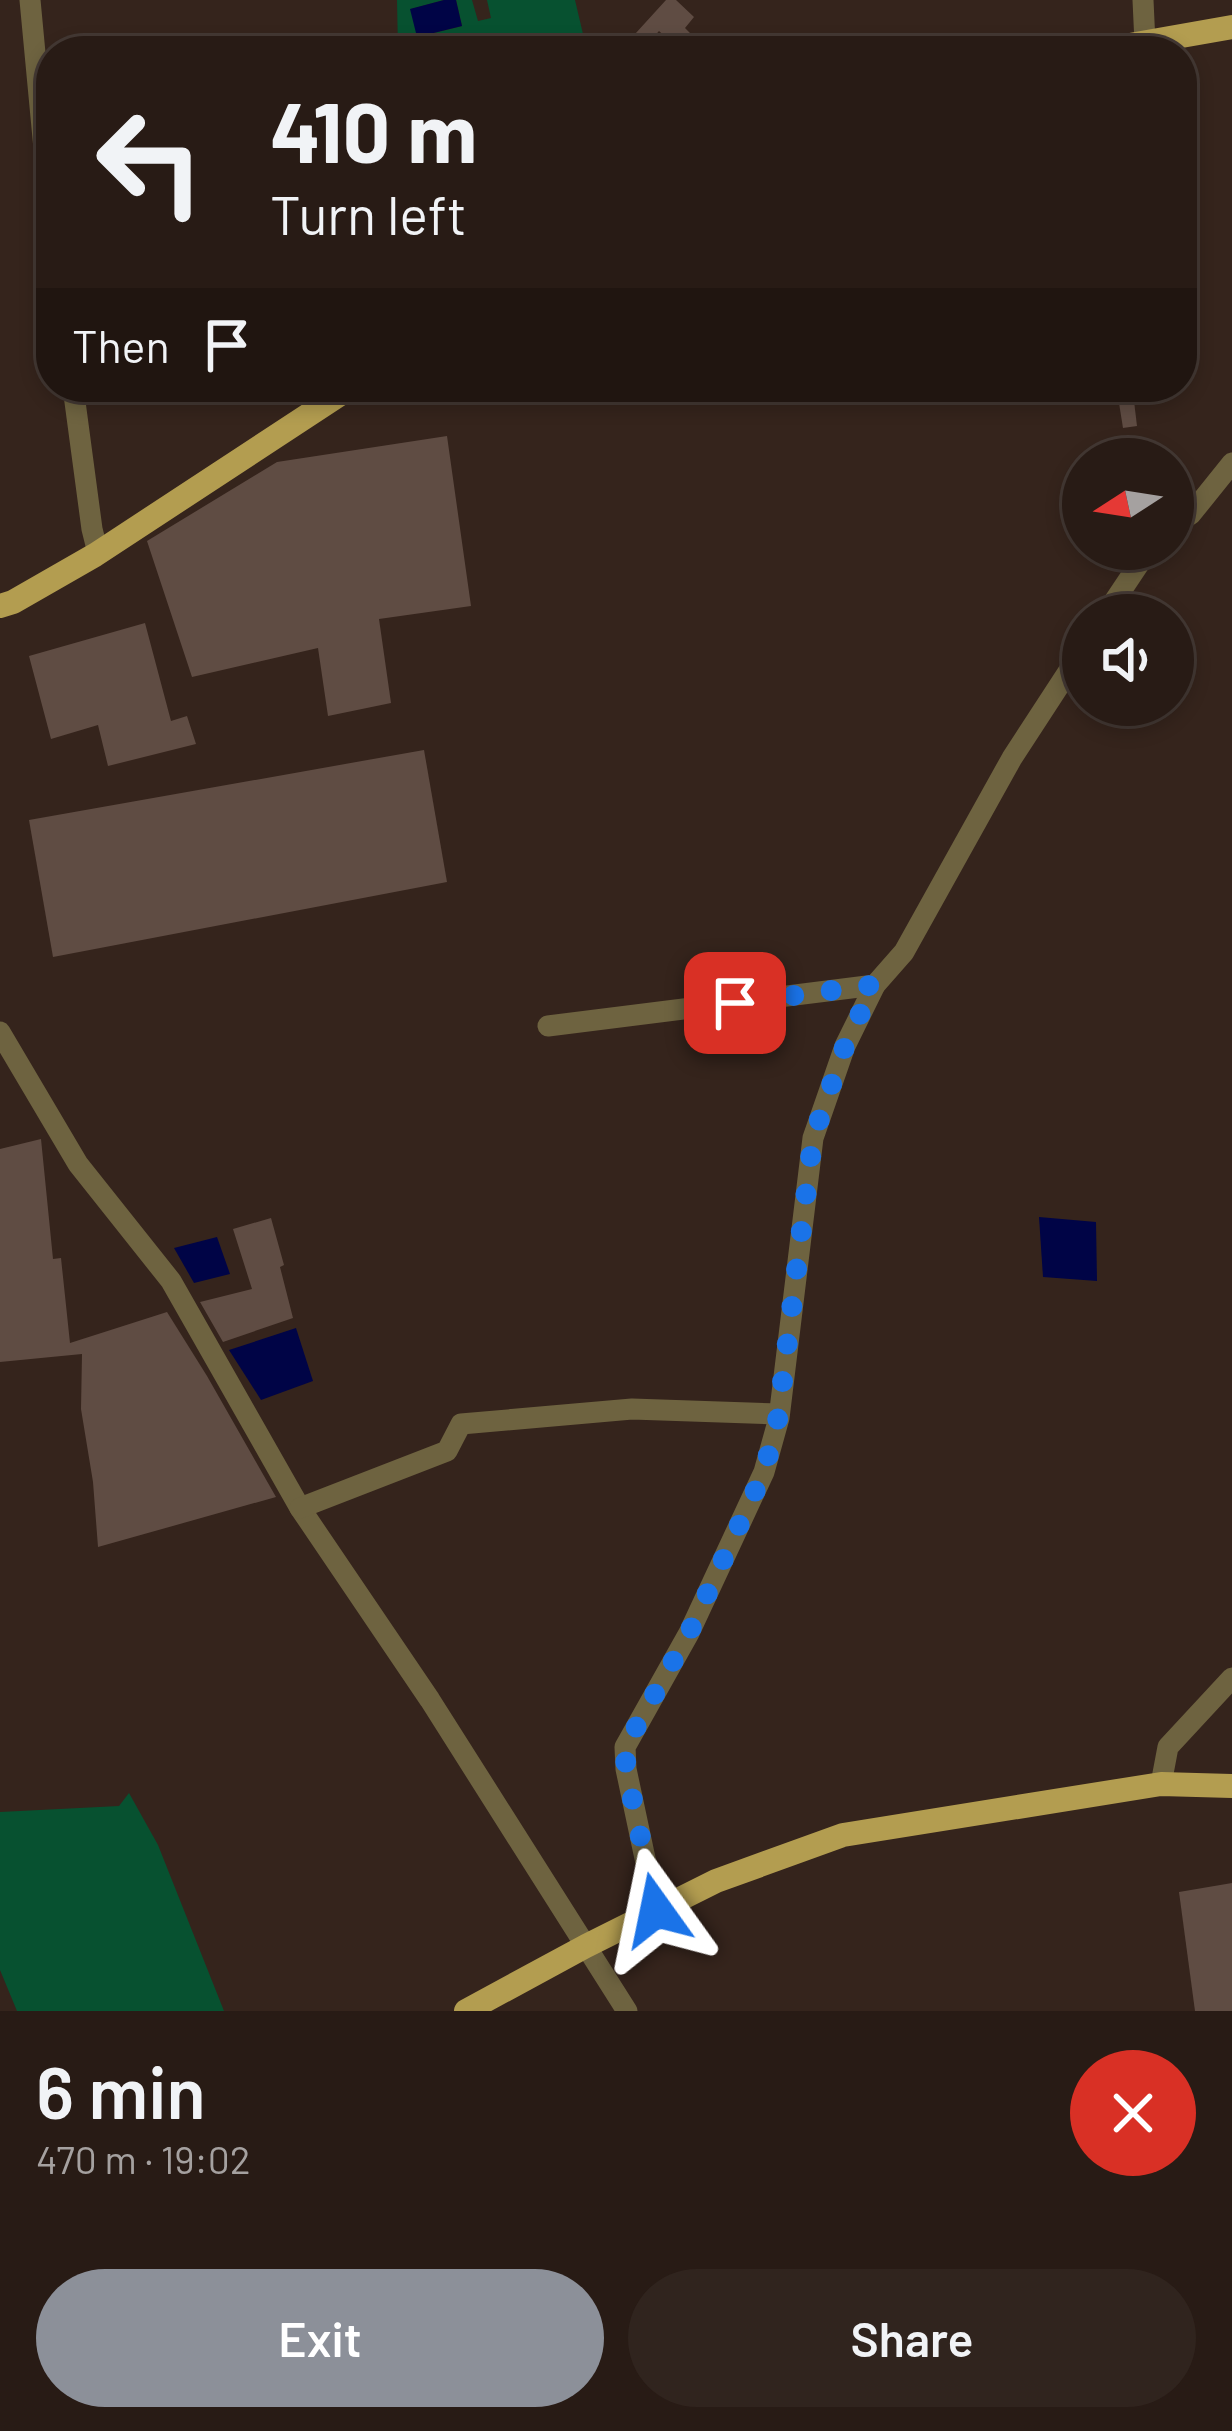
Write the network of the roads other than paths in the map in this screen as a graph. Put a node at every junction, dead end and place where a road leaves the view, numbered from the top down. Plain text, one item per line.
1 (30, 0) edge
2 (1143, 0) edge
3 (1232, 27) edge
4 (1145, 36) edge
5 (1183, 36) edge
6 (36, 64) edge
7 (75, 402) edge
8 (328, 402) edge
9 (1232, 463) edge
10 (1194, 510) edge
11 (98, 553) junction
12 (0, 606) edge
13 (1062, 681) edge
14 (874, 985) junction
15 (548, 1026) dead end
16 (0, 1033) edge
17 (779, 1414) junction
18 (301, 1508) junction
19 (1232, 1678) edge
20 (1161, 1784) junction
21 (1232, 1786) edge
22 (656, 1910) junction
23 (586, 1946) junction
24 (466, 2011) edge
25 (627, 2011) edge

1 - 6 street
2 - 4 street
3 - 5 main road
7 - 11 street
8 - 11 main road
9 - 10 street
11 - 12 main road
13 - 14 street
14 - 15 street
14 - 17 street
16 - 18 street
17 - 18 street
17 - 22 street
18 - 23 street
19 - 20 street
20 - 21 main road
20 - 22 main road
22 - 23 main road
23 - 24 main road
23 - 25 street

